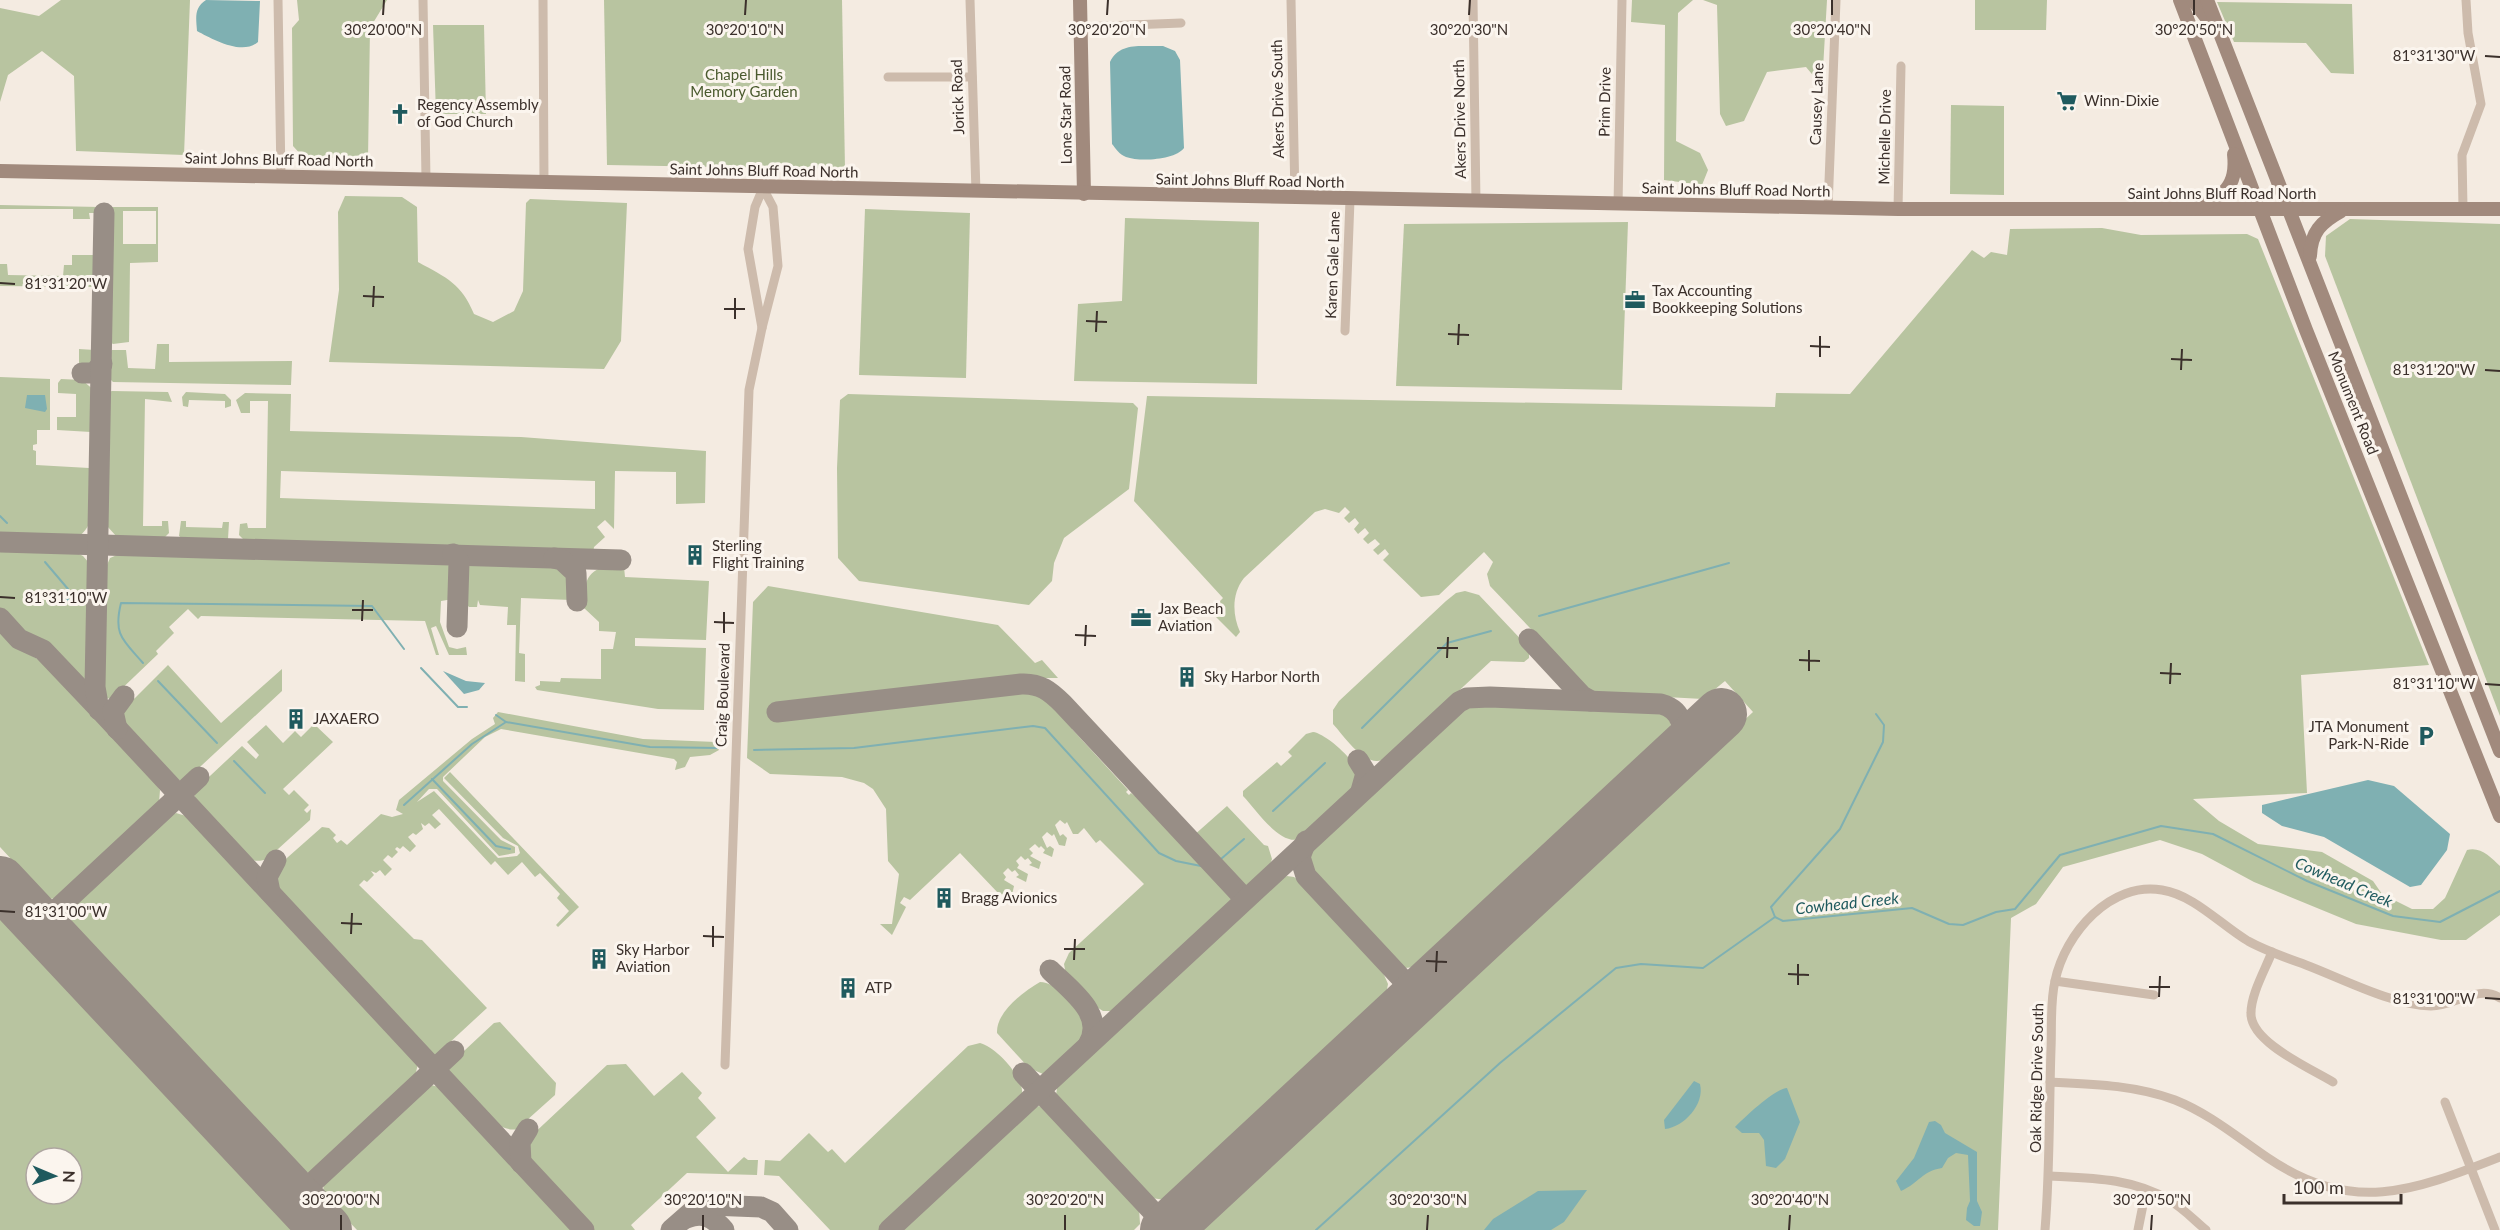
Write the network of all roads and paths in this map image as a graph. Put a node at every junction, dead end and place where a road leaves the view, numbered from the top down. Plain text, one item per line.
1 (278, 0) edge
2 (423, 0) edge
3 (543, 0) edge
4 (970, 0) edge
5 (1080, 0) edge
6 (1291, 0) edge
7 (1473, 0) edge
8 (1622, 0) edge
9 (1836, 0) edge
10 (2180, 0) edge
11 (2193, 0) edge
12 (2207, 0) edge
13 (2466, 0) edge
14 (1181, 23) dead end
15 (1080, 27) junction
16 (2221, 34) junction
17 (1901, 66) dead end
18 (888, 76) dead end
19 (972, 77) junction
20 (2233, 140) junction
21 (0, 171) edge
22 (280, 176) junction
23 (426, 179) junction
24 (544, 182) junction
25 (763, 188) junction
26 (976, 192) junction
27 (1084, 194) junction
28 (1294, 198) junction
29 (1350, 200) junction
30 (1476, 202) junction
31 (1618, 205) junction
32 (1827, 208) junction
33 (2463, 208) junction
34 (1898, 209) junction
35 (2500, 209) edge
36 (2290, 210) junction
37 (2343, 210) junction
38 (2189, 211) junction
39 (2261, 211) junction
40 (2310, 261) junction
41 (762, 328) junction
42 (1345, 331) dead end
43 (2461, 652) junction
44 (2439, 659) junction
45 (2500, 751) edge
46 (2500, 816) edge
47 (2272, 952) junction
48 (2055, 981) junction
49 (2154, 995) dead end
50 (2497, 996) edge
51 (725, 1065) dead end
52 (2050, 1082) junction
53 (2333, 1082) dead end
54 (2445, 1102) dead end
55 (2500, 1157) edge
56 (2471, 1168) junction
57 (2050, 1176) junction
58 (2146, 1190) junction
59 (2045, 1230) edge
60 (2138, 1230) edge
61 (2206, 1230) edge
62 (2495, 1230) edge

1 - 22 street
2 - 23 street
3 - 24 street
4 - 19 street, Jorick Road
5 - 15 main road, Lone Star Road
6 - 28 street, Akers Drive South
7 - 30 street, Akers Drive North
8 - 31 street, Prim Drive
9 - 32 street, Causey Lane
10 - 20 main road, Monument Road
11 - 16 main road
12 - 16 main road, Monument Road
13 - 33 street
14 - 15 street
15 - 27 main road, Lone Star Road
16 - 36 main road, Monument Road
17 - 34 street, Michelle Drive
18 - 19 street
19 - 26 street, Jorick Road
20 - 38 main road
20 - 39 main road, Monument Road
21 - 22 main road, Saint Johns Bluff Road North
22 - 23 main road, Saint Johns Bluff Road North
23 - 24 main road, Saint Johns Bluff Road North
24 - 25 main road, Saint Johns Bluff Road North
25 - 26 main road, Saint Johns Bluff Road North
25 - 41 street, Craig Boulevard
25 - 41 street, Craig Boulevard
26 - 27 main road, Saint Johns Bluff Road North
27 - 28 main road, Saint Johns Bluff Road North
28 - 29 main road, Saint Johns Bluff Road North
29 - 30 main road, Saint Johns Bluff Road North
29 - 42 street, Karen Gale Lane
30 - 31 main road, Saint Johns Bluff Road North
31 - 32 main road, Saint Johns Bluff Road North
32 - 34 main road, Saint Johns Bluff Road North
33 - 35 main road, Saint Johns Bluff Road North
33 - 37 main road, Saint Johns Bluff Road North
34 - 38 main road, Saint Johns Bluff Road North
36 - 37 main road, Saint Johns Bluff Road North
36 - 39 main road, Saint Johns Bluff Road North
36 - 40 main road, Monument Road
37 - 40 main road
38 - 39 main road, Saint Johns Bluff Road North
39 - 44 main road, Monument Road
40 - 43 main road, Monument Road
41 - 51 street, Craig Boulevard
43 - 44 main road
43 - 45 main road, Monument Road
44 - 46 main road, Monument Road
47 - 48 street, Oak Ridge Drive South
47 - 50 street, Oak Ridge Drive South
47 - 53 street
48 - 49 street
48 - 52 street, Oak Ridge Drive South
52 - 56 street
52 - 57 street, Oak Ridge Drive South
54 - 56 street
55 - 56 street
56 - 62 street
57 - 58 street
57 - 59 street, Oak Ridge Drive South
58 - 60 street
58 - 61 street

